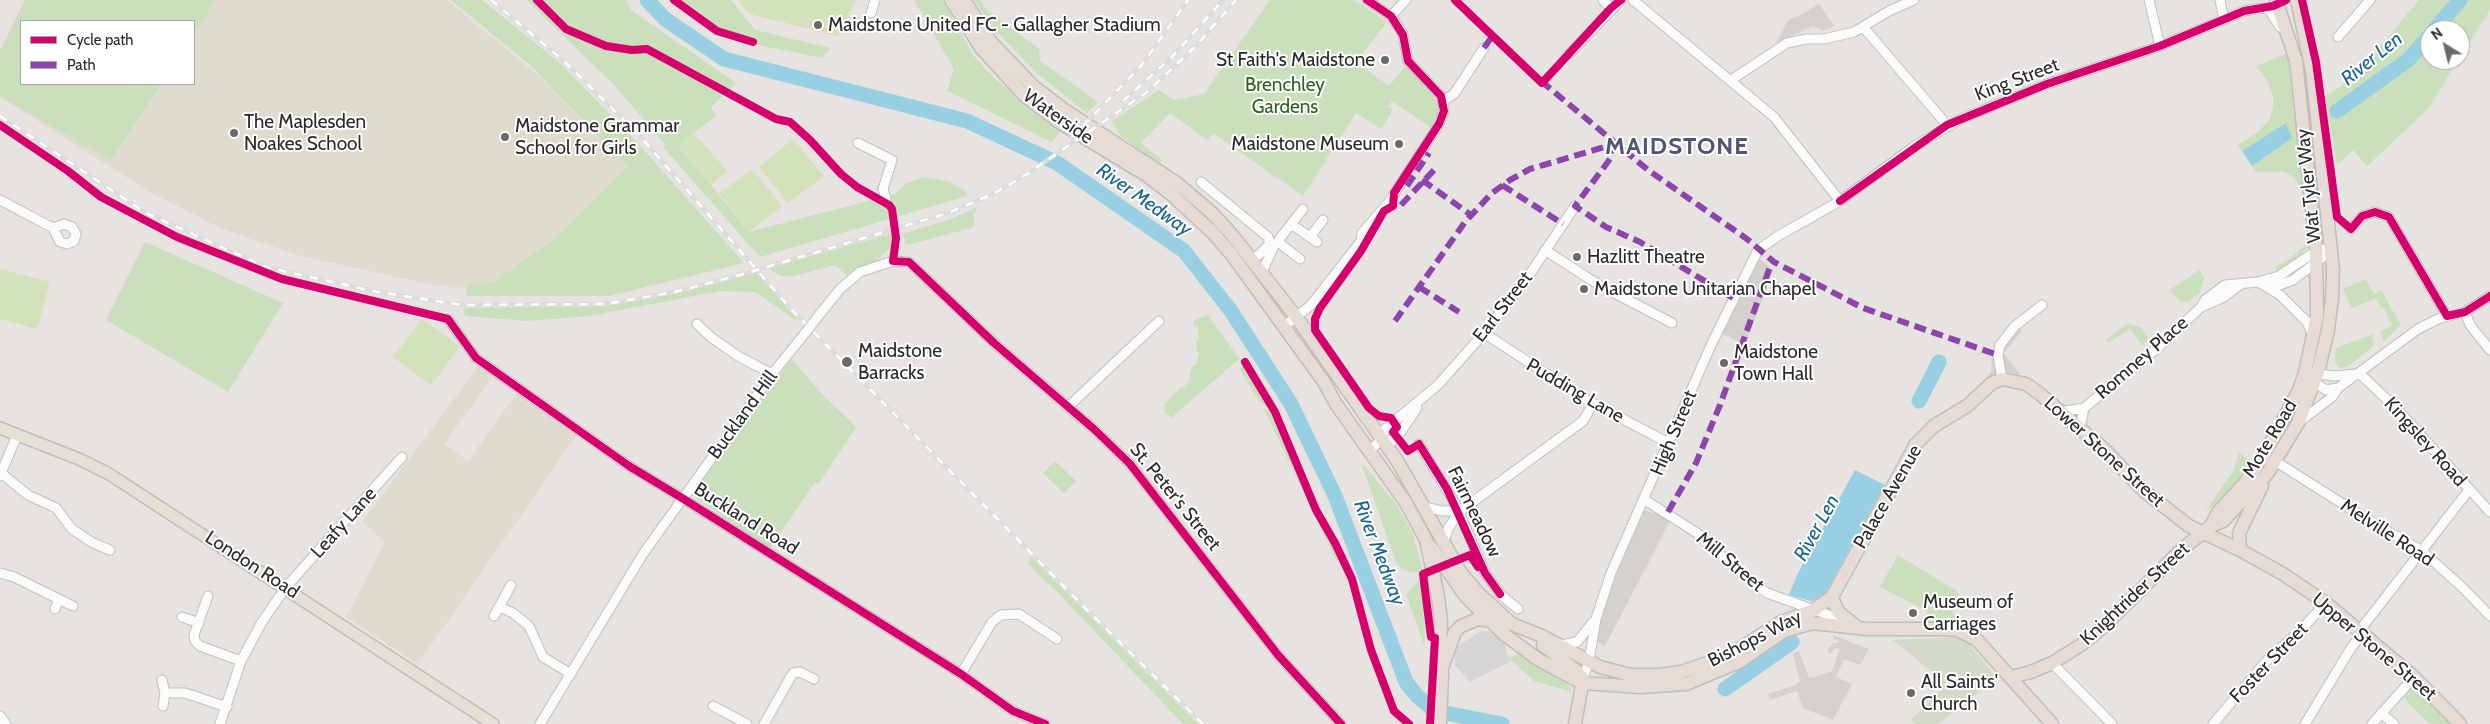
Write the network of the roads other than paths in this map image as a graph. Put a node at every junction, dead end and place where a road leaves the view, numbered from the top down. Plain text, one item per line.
1 (875, 0) edge
2 (951, 0) edge
3 (964, 0) edge
4 (1367, 0) edge
5 (1406, 0) edge
6 (1603, 0) edge
7 (1622, 0) edge
8 (1633, 0) edge
9 (1914, 0) edge
10 (2149, 0) edge
11 (2220, 0) edge
12 (2276, 0) edge
13 (2297, 0) edge
14 (2370, 0) edge
15 (2255, 4) edge
16 (1611, 8) junction
17 (871, 12) dead end
18 (1391, 16) junction
19 (2223, 21) junction
20 (1864, 28) junction
21 (2338, 37) dead end
22 (2289, 42) junction
23 (2160, 46) junction
24 (1484, 48) dead end
25 (1570, 53) dead end
26 (1732, 80) junction
27 (1443, 101) junction
28 (1947, 125) junction
29 (858, 143) dead end
30 (1201, 182) dead end
31 (886, 199) dead end
32 (0, 200) edge
33 (1840, 201) junction
34 (1575, 206) dead end
35 (1303, 209) dead end
36 (1323, 220) dead end
37 (1291, 224) junction
38 (53, 228) dead end
39 (2351, 228) dead end
40 (1274, 244) junction
41 (1545, 250) junction
42 (1758, 250) joint
43 (2331, 251) junction
44 (2314, 254) junction
45 (1300, 259) dead end
46 (1253, 260) junction
47 (892, 261) joint
48 (1262, 272) junction
49 (2243, 282) junction
50 (2262, 284) junction
51 (2490, 296) edge
52 (2042, 304) dead end
53 (2201, 307) junction
54 (2465, 312) junction
55 (2446, 316) junction
56 (1297, 318) junction
57 (448, 319) dead end
58 (1159, 320) dead end
59 (1672, 323) dead end
60 (697, 324) dead end
61 (1283, 327) junction
62 (1484, 333) junction
63 (2313, 335) junction
64 (2490, 350) edge
65 (2305, 373) junction
66 (2359, 373) junction
67 (772, 374) junction
68 (2316, 378) junction
69 (2002, 379) junction
70 (2338, 388) junction
71 (1422, 400) junction
72 (1593, 404) junction
73 (1068, 407) junction
74 (2084, 408) junction
75 (2060, 412) junction
76 (2298, 423) junction
77 (0, 428) edge
78 (2080, 429) junction
79 (17, 434) junction
80 (1382, 439) junction
81 (1419, 444) dead end
82 (1670, 444) junction
83 (1370, 450) junction
84 (402, 457) dead end
85 (2275, 461) junction
86 (1, 474) edge
87 (2267, 474) junction
88 (2469, 490) junction
89 (682, 498) junction
90 (1645, 500) junction
91 (1422, 506) junction
92 (1459, 512) junction
93 (2490, 512) edge
94 (2207, 530) junction
95 (1426, 540) junction
96 (1443, 544) junction
97 (110, 550) dead end
98 (2240, 550) junction
99 (2422, 551) junction
100 (0, 573) edge
101 (511, 585) dead end
102 (286, 587) junction
103 (208, 596) dead end
104 (1832, 597) junction
105 (59, 599) junction
106 (2326, 603) junction
107 (73, 606) dead end
108 (500, 607) junction
109 (54, 609) dead end
110 (1518, 609) dead end
111 (1812, 611) junction
112 (494, 616) dead end
113 (2490, 616) edge
114 (182, 617) dead end
115 (1596, 619) junction
116 (1489, 620) junction
117 (199, 622) junction
118 (1512, 624) junction
119 (1853, 625) junction
120 (1525, 631) junction
121 (2361, 631) junction
122 (1058, 639) dead end
123 (1556, 646) junction
124 (241, 661) junction
125 (1589, 661) junction
126 (2052, 663) junction
127 (1442, 672) junction
128 (571, 674) junction
129 (961, 674) junction
130 (2011, 677) junction
131 (2414, 677) junction
132 (814, 679) dead end
133 (162, 680) dead end
134 (1582, 685) junction
135 (165, 693) junction
136 (163, 706) dead end
137 (227, 706) junction
138 (713, 706) dead end
139 (2381, 713) junction
140 (0, 716) edge
141 (6, 724) edge
142 (220, 724) edge
143 (493, 724) edge
144 (540, 724) edge
145 (747, 724) edge
146 (764, 724) edge
147 (1045, 724) edge
148 (1341, 724) edge
149 (1440, 724) edge
150 (1575, 724) edge
151 (2052, 724) edge
152 (2112, 724) edge
153 (2213, 724) edge
154 (2305, 724) edge
155 (2372, 724) edge
156 (2394, 724) edge
157 (2460, 724) edge

1 - 17 street
2 - 61 highway, Waterside
3 - 46 highway, Waterside
4 - 18 street
5 - 18 street
6 - 16 street
7 - 16 street
8 - 26 street
9 - 20 street
10 - 23 street
11 - 19 street
12 - 15 street
12 - 22 highway, Wat Tyler Way
13 - 43 highway, Wat Tyler Way
14 - 21 street
15 - 19 street, King Street
15 - 22 street
16 - 25 street
18 - 27 street
19 - 23 street, King Street
20 - 26 street
20 - 28 street
22 - 44 highway, Wat Tyler Way
23 - 28 street, King Street
24 - 27 street
26 - 33 street
27 - 56 street
28 - 33 street, King Street
29 - 31 street
30 - 40 street
32 - 38 street
33 - 42 street, King Street
34 - 41 street, Earl Street
35 - 37 street
36 - 37 street
37 - 40 street
39 - 55 street
40 - 45 street
40 - 46 street
40 - 48 street
41 - 59 street
41 - 62 street, Earl Street
42 - 82 street, High Street
43 - 44 street, Romney Place
43 - 68 highway, Wat Tyler Way
44 - 50 street, Romney Place
44 - 63 highway, Wat Tyler Way
46 - 48 highway, Waterside
47 - 67 street, Buckland Hill, bridge
47 - 73 street, St. Peter's Street
48 - 56 highway, Waterside
49 - 50 street, Romney Place
49 - 53 street, Romney Place
49 - 53 street, Romney Place
50 - 63 street
51 - 54 street, Mote Road
52 - 69 street
53 - 74 street, Romney Place
54 - 55 street, Mote Road
54 - 64 street
55 - 66 street, Mote Road
56 - 61 street
56 - 80 highway, Fairmeadow
57 - 89 street, Buckland Road
58 - 73 street
60 - 67 street
61 - 83 highway
62 - 71 street, Earl Street
62 - 72 street, Pudding Lane
63 - 65 highway, Wat Tyler Way
65 - 68 street, Mote Road
65 - 94 highway, Mote Road
66 - 68 street, Mote Road
66 - 70 street, Mote Road
66 - 88 street, Kingsley Road
67 - 89 street, Buckland Hill
68 - 70 street, Mote Road
68 - 76 highway, Mote Road
69 - 75 highway, Lower Stone Street
69 - 104 highway, Palace Avenue
70 - 76 street, Mote Road
71 - 80 street, Earl Street
71 - 80 street, Earl Street
72 - 82 street, Pudding Lane
72 - 92 street
73 - 148 street, St. Peter's Street
74 - 75 street, Romney Place
74 - 78 street, Romney Place
75 - 78 highway, Lower Stone Street
76 - 85 highway, Mote Road
77 - 79 main road, London Road
78 - 94 highway, Lower Stone Street
79 - 86 street
79 - 102 main road, London Road
80 - 83 street, Earl Street
80 - 91 highway, Fairmeadow
81 - 92 street, Fairmeadow
82 - 90 street, High Street
83 - 95 highway
84 - 102 street, Leafy Lane
85 - 87 highway, Mote Road
85 - 99 street, Melville Road
86 - 97 street
87 - 94 highway, Mote Road
87 - 98 highway
88 - 93 street, Kingsley Road
88 - 99 street
89 - 128 street, Buckland Hill
89 - 129 street, Buckland Road
90 - 111 street, Mill Street
90 - 115 street, High Street
91 - 92 street
91 - 96 highway, Fairmeadow
92 - 96 street
92 - 110 street, Fairmeadow
94 - 98 highway, Upper Stone Street
94 - 126 highway, Knightrider Street
95 - 116 highway
95 - 127 highway
96 - 118 highway, Fairmeadow
98 - 106 highway, Upper Stone Street
99 - 113 street, Melville Road
99 - 121 street
100 - 105 street
101 - 108 street
102 - 124 street, Leafy Lane
102 - 143 main road, London Road
103 - 117 street
104 - 111 highway, Palace Avenue
104 - 119 highway
105 - 107 street
105 - 109 street
106 - 121 highway, Upper Stone Street
106 - 153 street, Foster Street
108 - 112 street
108 - 128 street
111 - 119 street, Mill Street
111 - 125 highway, Bishops Way
114 - 117 street
115 - 123 street, High Street
115 - 125 street, High Street
116 - 118 highway
116 - 127 highway
116 - 134 highway
117 - 124 street
118 - 120 highway
119 - 130 highway, Mill Street
119 - 134 highway, Bishops Way
120 - 123 highway, Bishops Way
120 - 134 highway
121 - 131 highway, Upper Stone Street
121 - 154 street
122 - 129 street
123 - 125 highway, Bishops Way
124 - 137 street, Leafy Lane
125 - 134 street, High Street
126 - 130 highway, Knightrider Street
126 - 152 street
127 - 149 highway
128 - 144 street, Buckland Hill
129 - 147 street, Buckland Road
130 - 151 highway, Mill Street
131 - 139 street
131 - 157 highway, Upper Stone Street
132 - 146 street
133 - 135 street
134 - 150 highway
135 - 136 street
135 - 137 street
137 - 142 street, Leafy Lane
138 - 145 street
139 - 155 street
139 - 156 street
140 - 141 street

